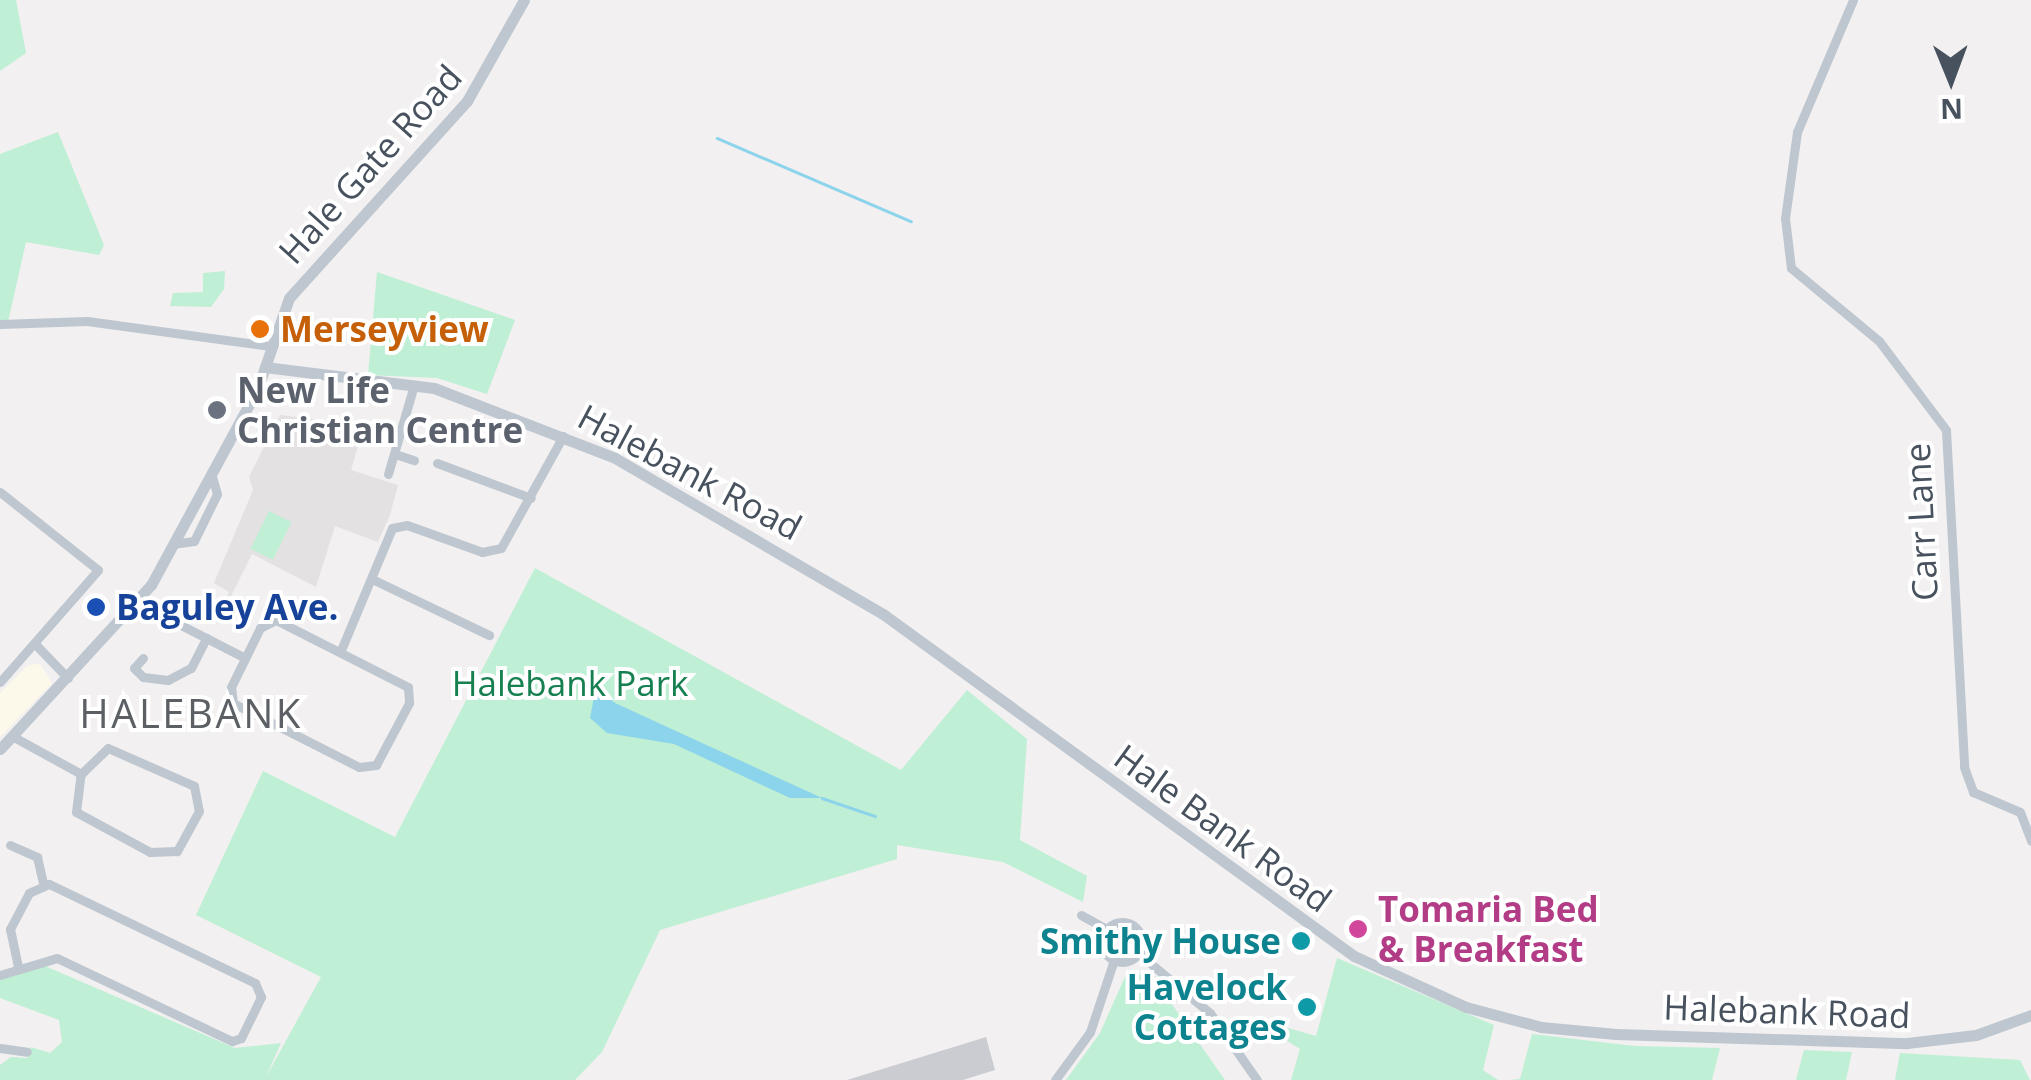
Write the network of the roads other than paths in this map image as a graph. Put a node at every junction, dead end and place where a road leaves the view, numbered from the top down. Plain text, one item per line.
1 (524, 0) edge
2 (1853, 0) edge
3 (0, 324) edge
4 (270, 346) junction
5 (265, 366) junction
6 (414, 384) junction
7 (564, 434) junction
8 (395, 454) junction
9 (414, 460) dead end
10 (437, 463) dead end
11 (388, 474) dead end
12 (0, 492) edge
13 (531, 498) junction
14 (372, 579) junction
15 (138, 603) junction
16 (484, 629) dead end
17 (206, 638) junction
18 (36, 646) junction
19 (341, 650) junction
20 (142, 658) dead end
21 (245, 658) junction
22 (946, 662) joint
23 (68, 678) junction
24 (0, 682) edge
25 (12, 736) junction
26 (0, 749) edge
27 (81, 774) junction
28 (2031, 841) edge
29 (10, 845) dead end
30 (42, 884) junction
31 (1081, 915) dead end
32 (1106, 929) junction
33 (1138, 953) junction
34 (1114, 960) junction
35 (18, 968) junction
36 (0, 974) edge
37 (2030, 1021) edge
38 (1541, 1027) joint
39 (3, 1048) edge
40 (27, 1052) dead end
41 (4, 1061) dead end
42 (1055, 1080) edge
43 (1257, 1080) edge

1 - 4 street, Hale Gate Road
2 - 28 street, Carr Lane
3 - 4 street
4 - 5 street, Hale Gate Road
5 - 6 street, Halebank Road
5 - 15 street, Hale Gate Road
6 - 7 street, Halebank Road
6 - 8 street
7 - 13 street
7 - 22 street, Halebank Road
8 - 9 street
8 - 11 street
10 - 13 street
12 - 18 street
13 - 14 street
14 - 16 street
14 - 19 street
15 - 17 street
15 - 23 street, Hale Gate Road
17 - 20 street
17 - 21 street
18 - 23 street
18 - 24 street
19 - 21 street
19 - 21 street
22 - 38 street, Hale Bank Road
23 - 25 street, Hale Gate Road
25 - 26 street, Hale Gate Road
25 - 27 street
27 - 27 street
29 - 30 street
30 - 35 street
30 - 35 street
31 - 32 street
32 - 33 street
32 - 34 street
33 - 34 street
33 - 43 street
34 - 42 street
35 - 36 street
37 - 38 street, Halebank Road
39 - 40 street
39 - 41 street

